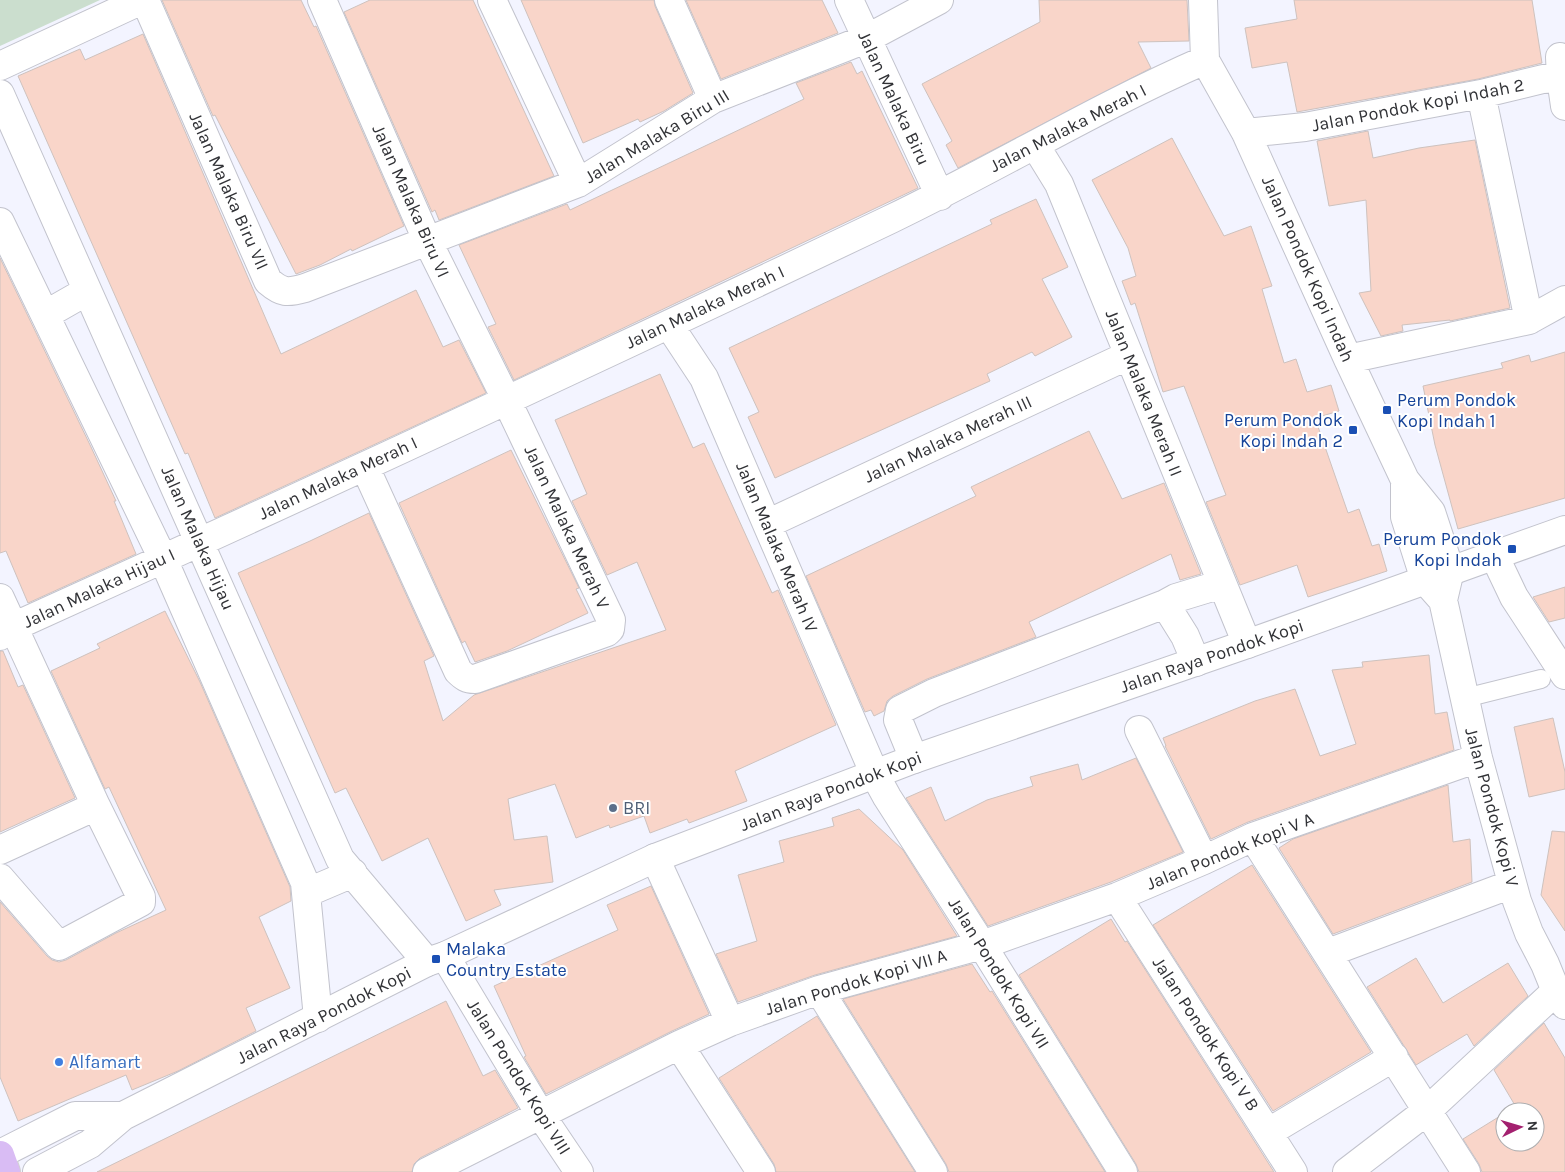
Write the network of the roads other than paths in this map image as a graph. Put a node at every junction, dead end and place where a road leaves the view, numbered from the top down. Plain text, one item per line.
1 (143, 0) edge
2 (322, 0) edge
3 (492, 0) edge
4 (669, 0) edge
5 (849, 0) edge
6 (940, 0) edge
7 (1203, 0) edge
8 (866, 39) junction
9 (1205, 60) junction
10 (0, 66) edge
11 (0, 94) edge
12 (1481, 94) junction
13 (713, 99) junction
14 (1565, 106) edge
15 (1246, 132) junction
16 (1035, 145) junction
17 (578, 183) junction
18 (940, 196) junction
19 (0, 222) edge
20 (426, 240) junction
21 (87, 291) junction
22 (1565, 300) edge
23 (45, 315) junction
24 (1529, 320) junction
25 (669, 325) junction
26 (1129, 355) junction
27 (1348, 359) junction
28 (506, 400) junction
29 (365, 467) junction
30 (1405, 480) junction
31 (767, 524) junction
32 (1565, 530) edge
33 (199, 542) junction
34 (1494, 555) junction
35 (163, 560) junction
36 (1450, 570) junction
37 (1425, 580) junction
38 (1222, 584) junction
39 (0, 598) edge
40 (1443, 600) junction
41 (1165, 604) junction
42 (6, 632) edge
43 (1247, 644) junction
44 (1196, 662) junction
45 (1553, 677) edge
46 (1465, 698) junction
47 (1139, 730) dead end
48 (1478, 758) junction
49 (914, 760) junction
50 (875, 775) junction
51 (96, 806) junction
52 (1253, 837) junction
53 (0, 850) edge
54 (336, 850) junction
55 (655, 858) junction
56 (1204, 860) junction
57 (353, 873) junction
58 (0, 878) edge
59 (302, 881) junction
60 (1512, 884) junction
61 (1117, 897) junction
62 (982, 945) junction
63 (1328, 953) junction
64 (436, 959) junction
65 (819, 990) junction
66 (1562, 994) edge
67 (318, 1018) junction
68 (730, 1022) junction
69 (679, 1045) junction
70 (1394, 1057) junction
71 (1428, 1110) junction
72 (540, 1114) junction
73 (124, 1116) junction
74 (1269, 1132) junction
75 (0, 1155) edge
76 (6, 1172) edge
77 (37, 1172) edge
78 (427, 1172) edge
79 (579, 1172) edge
80 (761, 1172) edge
81 (933, 1172) edge
82 (1122, 1172) edge
83 (1293, 1172) edge
84 (1346, 1172) edge
85 (1466, 1172) edge

1 - 10 street
1 - 20 street, Jalan Malaka Biru VII
2 - 20 street, Jalan Malaka Biru VI
3 - 17 street
4 - 13 street
5 - 8 street, Jalan Malaka Biru
6 - 8 street, Jalan Malaka Biru III
7 - 9 street
8 - 13 street, Jalan Malaka Biru III
8 - 18 street, Jalan Malaka Biru
9 - 15 street, Jalan Pondok Kopi Indah
9 - 16 street, Jalan Malaka Merah I
11 - 21 street, Jalan Malaka Hijau
12 - 14 street, Jalan Pondok Kopi Indah 2
12 - 15 street, Jalan Pondok Kopi Indah 2
12 - 24 street
13 - 17 street, Jalan Malaka Biru III
15 - 27 street, Jalan Pondok Kopi Indah
16 - 18 street, Jalan Malaka Merah I
16 - 26 street, Jalan Malaka Merah II
17 - 20 street, Jalan Malaka Biru III
18 - 25 street, Jalan Malaka Merah I
19 - 23 street
20 - 28 street, Jalan Malaka Biru VI
21 - 23 street
21 - 33 street, Jalan Malaka Hijau
22 - 24 street
23 - 35 street
24 - 27 street
25 - 28 street, Jalan Malaka Merah I
25 - 31 street, Jalan Malaka Merah IV
26 - 31 street, Jalan Malaka Merah III
26 - 38 street, Jalan Malaka Merah II
27 - 30 street, Jalan Pondok Kopi Indah
28 - 29 street, Jalan Malaka Merah I
28 - 29 street, Jalan Malaka Merah V
29 - 33 street, Jalan Malaka Merah I
30 - 36 street, Jalan Pondok Kopi Indah
30 - 37 street, Jalan Pondok Kopi Indah
31 - 50 street, Jalan Malaka Merah IV
32 - 34 street, Jalan Raya Pondok Kopi
33 - 35 street, Jalan Malaka Hijau I
33 - 54 street, Jalan Malaka Hijau
34 - 36 street, Jalan Raya Pondok Kopi
34 - 45 street
35 - 42 street, Jalan Malaka Hijau I
35 - 59 street
36 - 37 street, Jalan Raya Pondok Kopi
36 - 40 street, Jalan Pondok Kopi V
37 - 40 street, Jalan Pondok Kopi V
37 - 43 street, Jalan Raya Pondok Kopi
38 - 41 street
38 - 43 street, Jalan Malaka Merah II
39 - 42 street
40 - 46 street, Jalan Pondok Kopi V
41 - 44 street
41 - 49 street
42 - 51 street
43 - 44 street, Jalan Raya Pondok Kopi
44 - 49 street, Jalan Raya Pondok Kopi
45 - 46 lane
46 - 48 street, Jalan Pondok Kopi V
47 - 56 street
48 - 52 street, Jalan Pondok Kopi V A
48 - 60 street, Jalan Pondok Kopi V
49 - 50 street, Jalan Raya Pondok Kopi
50 - 55 street, Jalan Raya Pondok Kopi
50 - 62 street, Jalan Pondok Kopi VII
51 - 53 street
51 - 58 street
52 - 56 street, Jalan Pondok Kopi V A
52 - 63 street
54 - 57 street, Jalan Malaka Hijau
54 - 59 street
55 - 64 street, Jalan Raya Pondok Kopi
55 - 68 street
56 - 61 street, Jalan Pondok Kopi V A
57 - 59 street
57 - 64 street, Jalan Malaka Hijau
59 - 67 street
60 - 63 street
60 - 66 street, Jalan Pondok Kopi V
61 - 62 street, Jalan Pondok Kopi V A
61 - 74 street, Jalan Pondok Kopi V B
62 - 65 street, Jalan Pondok Kopi VII A
62 - 82 street, Jalan Pondok Kopi VII
63 - 70 street
64 - 67 street, Jalan Raya Pondok Kopi
64 - 72 street, Jalan Pondok Kopi VIII
65 - 68 street, Jalan Pondok Kopi VII A
65 - 81 street
66 - 71 street
67 - 73 street, Jalan Raya Pondok Kopi
68 - 69 street, Jalan Pondok Kopi VII A
69 - 72 street, Jalan Pondok Kopi VII A
69 - 80 street
70 - 71 street
70 - 74 street
71 - 84 street
71 - 85 street
72 - 78 street, Jalan Pondok Kopi VII A
72 - 79 street, Jalan Pondok Kopi VIII
73 - 75 street
73 - 77 street
74 - 83 street, Jalan Pondok Kopi V B
75 - 76 main road

